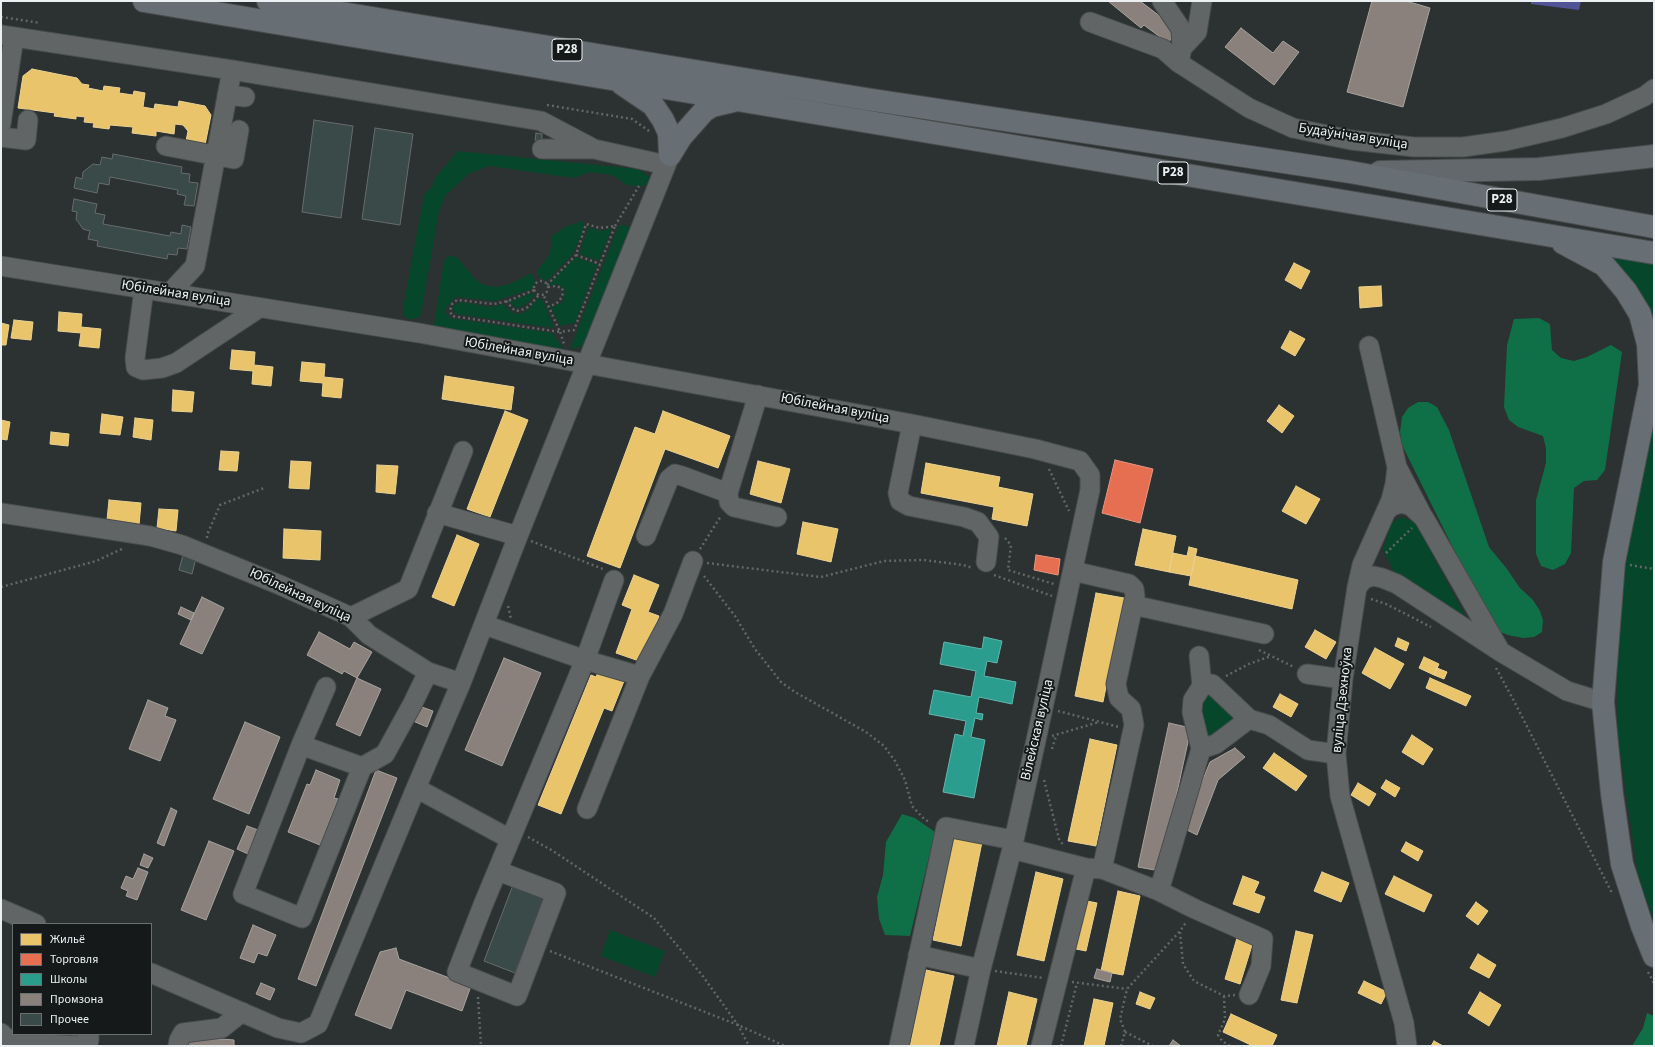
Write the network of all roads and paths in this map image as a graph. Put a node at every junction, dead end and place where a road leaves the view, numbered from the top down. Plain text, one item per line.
1 (144, 1) edge
2 (268, 1) edge
3 (1162, 1) edge
4 (1202, 1) edge
5 (1090, 22) dead end
6 (8, 36) edge
7 (1181, 56) junction
8 (232, 70) junction
9 (616, 80) junction
10 (1654, 89) edge
11 (737, 100) junction
12 (28, 120) dead end
13 (1, 124) edge
14 (239, 130) dead end
15 (1, 137) edge
16 (166, 146) dead end
17 (594, 148) junction
18 (542, 149) dead end
19 (217, 156) junction
20 (1654, 156) edge
21 (664, 161) junction
22 (1350, 172) junction
23 (615, 226) junction
24 (1654, 227) edge
25 (1548, 235) junction
26 (1654, 253) edge
27 (576, 255) junction
28 (600, 264) junction
29 (1, 266) edge
30 (548, 286) junction
31 (144, 289) junction
32 (534, 290) junction
33 (170, 292) junction
34 (543, 294) junction
35 (539, 295) junction
36 (506, 301) junction
37 (549, 306) junction
38 (259, 308) junction
39 (560, 332) junction
40 (1369, 346) dead end
41 (586, 364) junction
42 (1652, 380) edge
43 (758, 395) junction
44 (912, 424) junction
45 (1035, 449) junction
46 (463, 451) dead end
47 (1397, 467) junction
48 (264, 488) dead end
49 (728, 498) junction
50 (1387, 510) junction
51 (1, 512) edge
52 (437, 513) junction
53 (777, 517) dead end
54 (1424, 518) junction
55 (1377, 532) junction
56 (1000, 534) dead end
57 (150, 536) junction
58 (518, 536) junction
59 (646, 536) dead end
60 (1080, 536) junction
61 (208, 556) junction
62 (693, 561) junction
63 (1378, 561) junction
64 (1614, 562) junction
65 (984, 568) junction
66 (1654, 569) edge
67 (612, 576) joint
68 (1397, 584) junction
69 (1, 587) edge
70 (1069, 587) junction
71 (1361, 592) junction
72 (1133, 606) junction
73 (351, 617) junction
74 (485, 625) junction
75 (1432, 627) dead end
76 (1261, 642) joint
77 (1272, 655) junction
78 (1199, 656) dead end
79 (585, 660) junction
80 (1495, 661) junction
81 (428, 672) junction
82 (1307, 674) joint
83 (640, 676) junction
84 (1343, 680) junction
85 (461, 683) junction
86 (1207, 685) junction
87 (326, 687) dead end
88 (1603, 702) junction
89 (1044, 707) junction
90 (1249, 719) junction
91 (1100, 722) junction
92 (1133, 730) junction
93 (1056, 736) dead end
94 (301, 745) junction
95 (1201, 749) junction
96 (1336, 754) junction
97 (362, 767) junction
98 (1044, 778) dead end
99 (416, 788) junction
100 (587, 809) dead end
101 (946, 827) junction
102 (512, 834) junction
103 (1012, 845) junction
104 (1088, 867) junction
105 (498, 871) junction
106 (1159, 891) junction
107 (1614, 898) dead end
108 (1195, 910) junction
109 (4, 916) edge
110 (32, 923) edge
111 (1180, 931) junction
112 (536, 946) junction
113 (918, 955) junction
114 (1651, 964) edge
115 (981, 969) junction
116 (152, 973) edge
117 (1058, 980) junction
118 (477, 981) junction
119 (1077, 983) junction
120 (1654, 983) edge
121 (1127, 989) junction
122 (1249, 995) joint
123 (1224, 996) junction
124 (242, 1012) junction
125 (738, 1026) junction
126 (1125, 1032) junction
127 (89, 1035) edge
128 (9, 1040) edge
129 (178, 1046) edge
130 (481, 1046) edge
131 (749, 1046) edge
132 (785, 1046) edge
133 (899, 1046) edge
134 (964, 1046) edge
135 (1041, 1046) edge
136 (1062, 1046) edge
137 (1121, 1046) edge
138 (1153, 1046) edge
139 (1230, 1046) edge
140 (1407, 1046) edge

1 - 9 highway, Р28
2 - 22 highway, Р28
3 - 7 street
4 - 7 street
5 - 7 street, Будаўнічая вуліца
6 - 8 street
6 - 13 street
7 - 10 street, Будаўнічая вуліца
8 - 17 street
8 - 19 street
9 - 11 highway, Р28
9 - 21 highway
11 - 21 highway
11 - 25 highway, Р28
12 - 15 street
14 - 19 street
16 - 19 street
17 - 18 street
17 - 21 street
19 - 33 street
20 - 22 main road
21 - 23 path
21 - 41 street
22 - 24 highway, Р28
23 - 27 path
23 - 28 path
25 - 26 highway, Р28
25 - 42 highway
27 - 28 path
27 - 30 path
28 - 39 path
29 - 31 street, Юбілейная вуліца
30 - 32 path
30 - 34 path
30 - 37 path
31 - 33 street, Юбілейная вуліца
31 - 38 street
32 - 35 path
32 - 36 path
33 - 38 street, Юбілейная вуліца
34 - 35 path
34 - 37 path
35 - 36 path
36 - 39 path
37 - 39 path
38 - 41 street, Юбілейная вуліца
40 - 47 street
41 - 43 street, Юбілейная вуліца
41 - 58 street, Юбілейная вуліца
42 - 64 highway
43 - 44 street, Юбілейная вуліца
43 - 49 street
44 - 45 street, Юбілейная вуліца
44 - 65 street
45 - 60 path
45 - 60 street, Вілейская вуліца
46 - 52 street
47 - 50 street, вуліца Дзехноўка
47 - 54 street
48 - 61 path
49 - 53 street
49 - 59 street
49 - 62 path
50 - 54 street
50 - 55 street, вуліца Дзехноўка
51 - 57 street, Юбілейная вуліца
52 - 58 street
52 - 73 street
54 - 63 path
54 - 80 street
55 - 63 street
55 - 71 street, вуліца Дзехноўка
56 - 70 path
57 - 61 street, Юбілейная вуліца
57 - 69 path
58 - 67 path
58 - 74 street, Юбілейная вуліца
60 - 70 street, Вілейская вуліца
61 - 73 street, Юбілейная вуліца
62 - 65 path
62 - 83 street
62 - 101 path
63 - 68 street
64 - 66 path
64 - 88 highway
65 - 70 path
67 - 79 street
68 - 71 street
68 - 80 street
70 - 72 street
70 - 89 street, Вілейская вуліца
71 - 75 path
71 - 84 street, вуліца Дзехноўка
72 - 76 street
72 - 92 street
73 - 81 street, Юбілейная вуліца
74 - 79 street
74 - 85 street, Юбілейная вуліца
76 - 77 path
77 - 82 path
77 - 86 path
78 - 86 street
79 - 83 street
79 - 102 street
80 - 88 street
80 - 107 path
81 - 85 street, Юбілейная вуліца
81 - 97 street
82 - 84 street
83 - 100 street
84 - 96 street, вуліца Дзехноўка
85 - 99 street
86 - 90 street
86 - 95 street
87 - 94 street
88 - 114 highway
89 - 91 path
89 - 103 street, Вілейская вуліца
90 - 95 street
90 - 96 street
91 - 92 path
91 - 93 path
92 - 104 street
94 - 97 street
94 - 97 street
95 - 106 street
96 - 140 street, вуліца Дзехноўка
98 - 104 path
99 - 102 street
99 - 124 street
101 - 103 street
101 - 113 street
102 - 105 street
102 - 125 path
103 - 104 street
103 - 115 street, Вілейская вуліца
104 - 106 street
104 - 117 street
105 - 112 street
105 - 118 street
106 - 108 street
108 - 111 path
108 - 122 street
109 - 110 street
111 - 121 path
111 - 123 path
112 - 118 street
112 - 125 path
113 - 115 street
113 - 133 street
114 - 120 path
115 - 117 path
115 - 134 street, Вілейская вуліца
116 - 124 street
117 - 119 path
117 - 135 street
118 - 130 path
119 - 121 path
119 - 136 path
121 - 126 path
122 - 123 path
123 - 139 path
124 - 129 street
125 - 131 path
125 - 132 path
126 - 137 path
126 - 138 path
127 - 128 street

